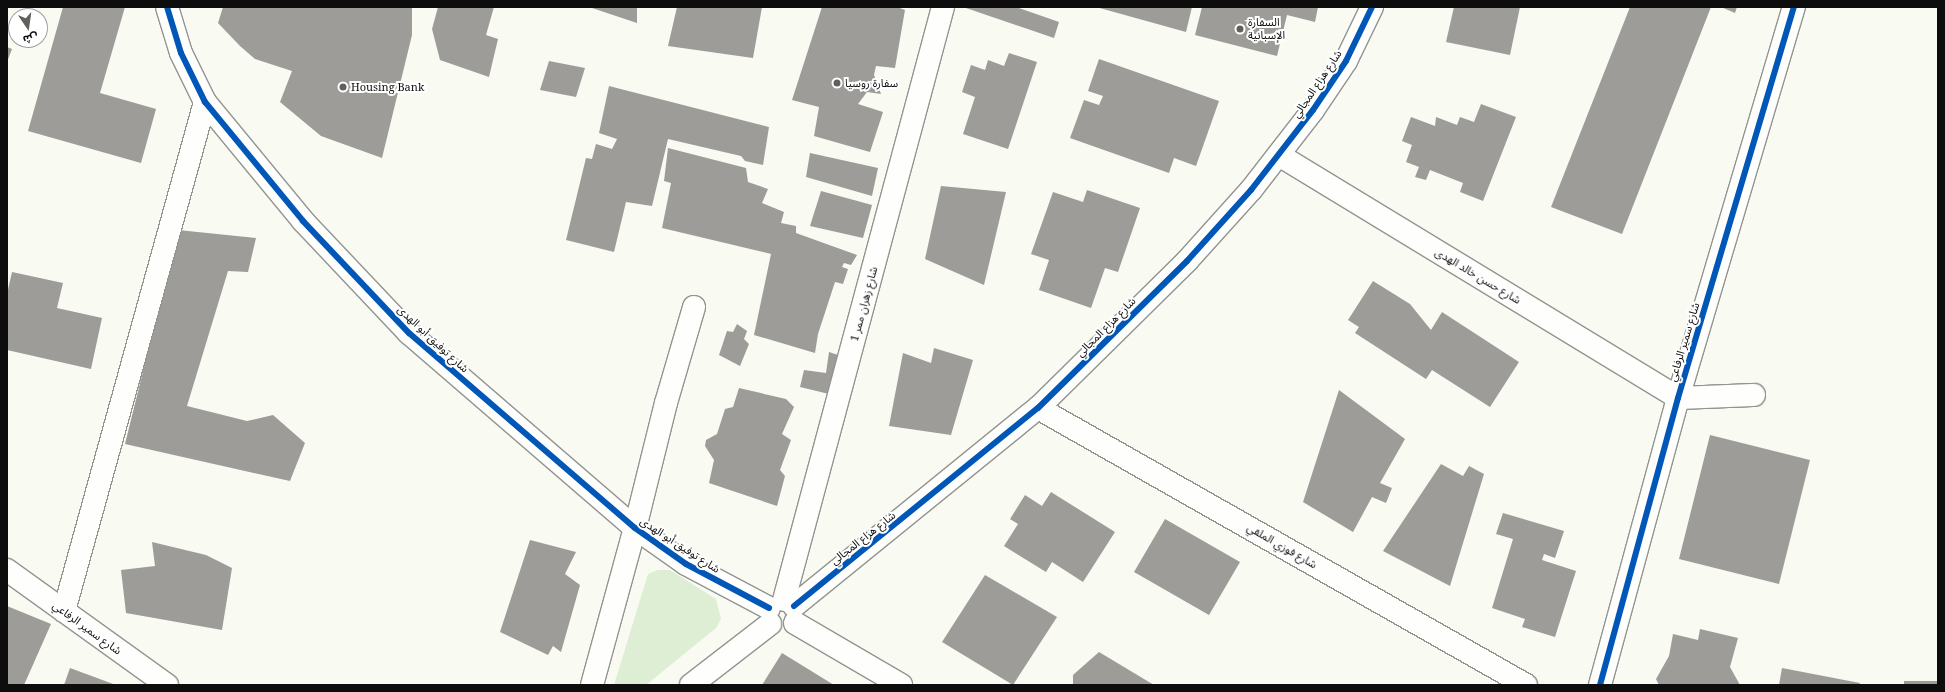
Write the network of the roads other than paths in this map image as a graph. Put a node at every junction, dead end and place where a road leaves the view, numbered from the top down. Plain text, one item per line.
1 (167, 7) edge
2 (943, 7) edge
3 (1372, 7) edge
4 (1794, 7) edge
5 (205, 102) junction
6 (1279, 155) junction
7 (694, 307) dead end
8 (1754, 395) dead end
9 (1678, 398) junction
10 (1038, 408) junction
11 (635, 528) junction
12 (7, 570) edge
13 (64, 611) junction
14 (782, 612) junction
15 (167, 685) edge
16 (592, 685) edge
17 (691, 685) edge
18 (901, 685) edge
19 (1526, 685) edge
20 (1600, 685) edge

1 - 5 street, شارع توفيق أبو الهدى
2 - 14 street, شارع زهران ممر 1
3 - 6 street, شارع هزاع المجالي
4 - 9 street, شارع سمير الرفاعي
5 - 11 street, شارع توفيق أبو الهدى
5 - 13 street
6 - 9 street, شارع حسن خالد الهدى
6 - 10 street, شارع هزاع المجالي
7 - 11 street, شارع توفيق أبو الهدى
8 - 9 street
9 - 20 street, شارع سمير الرفاعي
10 - 14 street, شارع هزاع المجالي
10 - 19 street, شارع فوزي الملقي
11 - 14 street, شارع توفيق أبو الهدى
11 - 16 street, شارع توفيق أبو الهدى
12 - 13 street, شارع سمير الرفاعي
13 - 15 street, شارع سمير الرفاعي
14 - 17 street, شارع هزاع المجالي
14 - 18 street, شارع توفيق أبو الهدى

